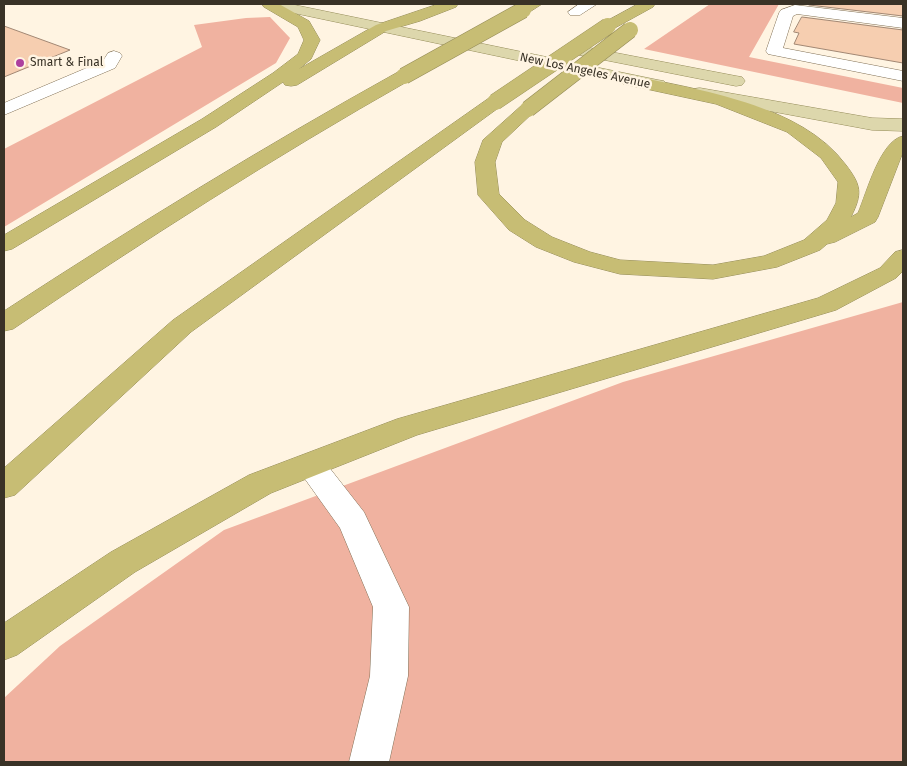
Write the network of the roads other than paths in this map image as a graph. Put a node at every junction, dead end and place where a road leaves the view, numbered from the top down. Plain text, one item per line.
1 (270, 4) edge
2 (331, 4) edge
3 (451, 4) edge
4 (590, 4) edge
5 (648, 4) edge
6 (664, 4) edge
7 (528, 7) edge
8 (575, 12) dead end
9 (416, 18) junction
10 (903, 23) edge
11 (380, 28) junction
12 (510, 38) dead end
13 (548, 45) dead end
14 (114, 56) dead end
15 (903, 76) edge
16 (628, 80) junction
17 (750, 84) dead end
18 (804, 96) dead end
19 (4, 110) edge
20 (903, 119) edge
21 (209, 123) junction
22 (903, 125) edge
23 (903, 142) edge
24 (4, 244) edge
25 (812, 245) junction
26 (903, 257) edge
27 (4, 323) edge
28 (310, 465) junction
29 (4, 486) edge
30 (4, 643) edge
31 (369, 762) edge

1 - 11 main road, New Los Angeles Avenue
1 - 21 highway
2 - 9 main road, New Los Angeles Avenue
3 - 9 highway
4 - 8 lane
5 - 29 highway, bridge
6 - 25 highway, bridge
7 - 27 highway, bridge
9 - 11 highway
9 - 12 main road, New Los Angeles Avenue
10 - 15 lane
11 - 16 main road, New Los Angeles Avenue
11 - 21 highway
13 - 17 main road, New Los Angeles Avenue
14 - 19 lane
16 - 22 main road, New Los Angeles Avenue
16 - 25 highway
18 - 20 main road
21 - 24 highway
23 - 25 highway
26 - 28 highway
28 - 30 highway
28 - 31 lane

